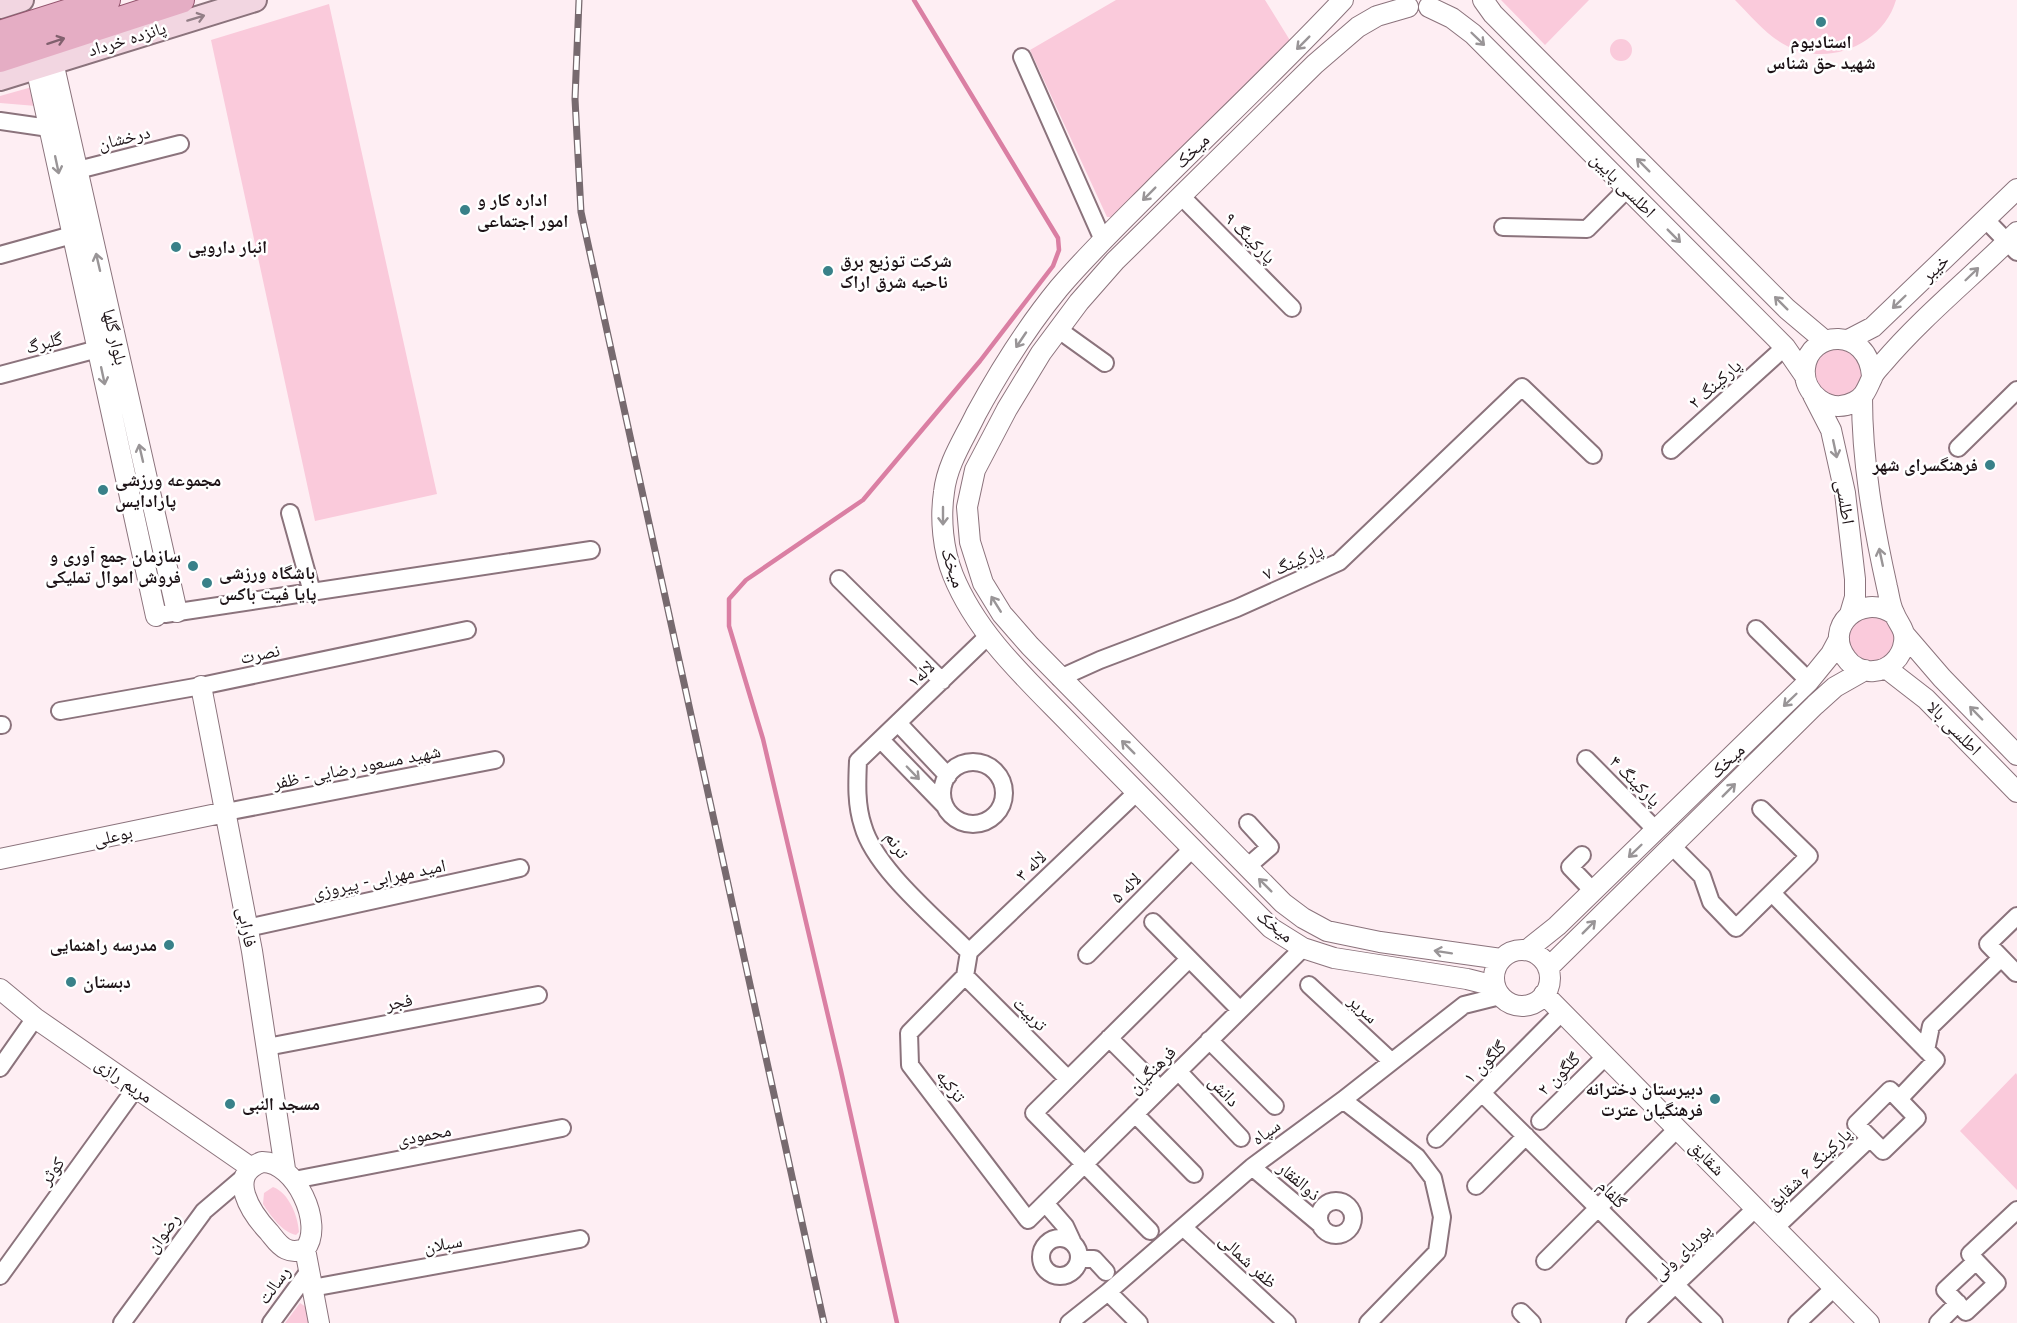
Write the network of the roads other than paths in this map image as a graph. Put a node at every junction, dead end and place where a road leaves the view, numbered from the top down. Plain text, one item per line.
1 (22, 0) edge
2 (107, 0) edge
3 (182, 0) edge
4 (255, 0) edge
5 (1343, 0) edge
6 (1483, 0) edge
7 (1436, 3) edge
8 (1401, 4) edge
9 (0, 7) edge
10 (0, 34) edge
11 (1022, 57) dead end
12 (0, 59) edge
13 (45, 64) junction
14 (0, 79) edge
15 (0, 121) edge
16 (49, 128) junction
17 (1621, 142) junction
18 (180, 144) dead end
19 (1601, 163) junction
20 (78, 170) junction
21 (1627, 189) junction
22 (2017, 189) edge
23 (1181, 196) junction
24 (1986, 220) junction
25 (1503, 227) dead end
26 (72, 235) junction
27 (1103, 240) junction
28 (2014, 242) edge
29 (0, 255) edge
30 (1292, 308) dead end
31 (1059, 330) junction
32 (1848, 340) junction
33 (1825, 342) junction
34 (107, 347) junction
35 (1785, 347) junction
36 (1105, 363) dead end
37 (0, 375) edge
38 (1805, 376) junction
39 (1872, 376) junction
40 (2017, 390) edge
41 (1813, 395) junction
42 (1862, 397) junction
43 (1958, 448) dead end
44 (1671, 450) dead end
45 (1593, 455) dead end
46 (290, 513) dead end
47 (591, 549) dead end
48 (839, 579) dead end
49 (312, 592) junction
50 (177, 612) junction
51 (1850, 614) junction
52 (1894, 614) junction
53 (156, 616) joint
54 (1756, 629) dead end
55 (467, 630) dead end
56 (1905, 635) junction
57 (988, 636) junction
58 (1839, 639) junction
59 (1886, 668) junction
60 (1864, 670) junction
61 (1060, 678) junction
62 (942, 681) junction
63 (1809, 681) junction
64 (201, 686) junction
65 (60, 711) dead end
66 (899, 724) junction
67 (881, 740) junction
68 (2017, 755) edge
69 (1586, 759) dead end
70 (495, 760) dead end
71 (948, 776) junction
72 (1137, 792) junction
73 (2017, 792) edge
74 (945, 806) junction
75 (1761, 809) dead end
76 (226, 813) junction
77 (1248, 823) dead end
78 (1656, 830) junction
79 (1672, 846) junction
80 (1193, 848) junction
81 (1582, 855) dead end
82 (0, 859) edge
83 (1247, 867) junction
84 (520, 868) dead end
85 (1593, 891) junction
86 (1772, 893) junction
87 (2017, 916) edge
88 (1153, 922) dead end
89 (247, 928) junction
90 (1303, 948) junction
91 (1527, 950) junction
92 (969, 952) junction
93 (1087, 955) dead end
94 (2001, 958) junction
95 (1190, 959) junction
96 (1501, 960) junction
97 (1548, 968) junction
98 (2017, 971) edge
99 (965, 976) junction
100 (1310, 985) dead end
101 (0, 989) edge
102 (1498, 991) junction
103 (1545, 994) junction
104 (538, 995) dead end
105 (1240, 1010) junction
106 (1562, 1012) junction
107 (35, 1018) junction
108 (1109, 1038) junction
109 (1209, 1040) junction
110 (267, 1047) junction
111 (1926, 1050) junction
112 (1606, 1056) junction
113 (1391, 1061) junction
114 (0, 1068) edge
115 (1178, 1071) junction
116 (1068, 1079) junction
117 (135, 1089) junction
118 (1160, 1089) junction
119 (1482, 1093) junction
120 (1899, 1099) junction
121 (1343, 1100) junction
122 (1275, 1106) dead end
123 (1135, 1114) junction
124 (1540, 1121) dead end
125 (562, 1128) dead end
126 (1671, 1135) dead end
127 (1526, 1136) junction
128 (1241, 1138) dead end
129 (1870, 1138) junction
130 (1436, 1139) dead end
131 (1084, 1164) junction
132 (1252, 1167) junction
133 (248, 1171) junction
134 (1194, 1174) dead end
135 (290, 1175) junction
136 (1476, 1186) dead end
137 (1045, 1203) junction
138 (1598, 1208) junction
139 (1756, 1208) junction
140 (2017, 1210) edge
141 (1028, 1220) joint
142 (1320, 1225) dead end
143 (1183, 1227) junction
144 (1775, 1228) junction
145 (1150, 1231) dead end
146 (580, 1239) dead end
147 (1072, 1241) junction
148 (305, 1249) junction
149 (1080, 1258) junction
150 (1545, 1261) dead end
151 (1976, 1261) junction
152 (1106, 1272) dead end
153 (0, 1276) edge
154 (311, 1280) junction
155 (1675, 1285) junction
156 (1834, 1288) junction
157 (1108, 1292) junction
158 (1958, 1303) junction
159 (122, 1323) edge
160 (271, 1323) edge
161 (319, 1323) edge
162 (1069, 1323) edge
163 (1139, 1323) edge
164 (1287, 1323) edge
165 (1368, 1323) edge
166 (1635, 1323) edge
167 (1714, 1323) edge
168 (1797, 1323) edge
169 (1869, 1323) edge
170 (1938, 1323) edge

1 - 9 main road
2 - 10 main road
12 -> 3 main road, پانزده خرداد
13 -> 4 main road, پانزده خرداد
5 -> 27 street, میخک
6 - 17 street, اطلسی پایین
7 - 8 street, میخک
7 -> 19 street, اطلسی پایین
8 - 23 street, میخک
11 - 27 street
13 - 14 main road, پانزده خرداد
13 - 16 street, بلوار گلها
13 - 20 street, بلوار گلها
15 - 16 street
16 -> 26 street, بلوار گلها
17 - 19 street
33 -> 17 street, اطلسی پایین
18 - 20 street, درخشان
19 - 21 street, اطلسی پایین
34 -> 20 street, بلوار گلها
21 - 25 street
21 -> 35 street, اطلسی پایین
22 - 24 street, خیبر
23 - 30 street, پارکینگ ۹
23 - 31 street, میخک
24 - 28 street
24 -> 32 street, خیبر
26 - 29 street
26 - 34 street, بلوار گلها
27 -> 57 street, میخک
39 -> 28 street, خیبر
31 - 36 street
61 -> 31 street, میخک
32 - 33 street
32 - 39 street
33 - 38 street
34 - 37 street, گلبرگ
50 -> 34 street, بلوار گلها
34 -> 53 street, بلوار گلها
35 - 38 street, اطلسی پایین
35 - 44 street, پارکینگ ۲
38 - 41 street
39 - 42 street
40 - 43 street
41 - 42 street
41 -> 51 street, اطلسی
52 -> 42 street, اطلسی
45 - 61 street, پارکینگ ۷
46 - 49 street
47 - 49 street
48 - 62 street
49 - 50 street
50 - 53 street
51 - 52 street
51 - 58 street
52 - 56 street
54 - 63 street
55 - 64 street, نصرت
56 - 59 street
68 -> 56 street, اطلسی بالا
57 - 62 street, لاله۱
57 - 72 street, میخک
58 - 60 street
58 - 63 street, میخک
59 - 60 street
59 - 73 street, اطلسی بالا
79 -> 60 street, میخک
83 -> 61 street, میخک
62 - 66 street, لاله۱
63 -> 78 street, میخک
64 - 65 street, نصرت
64 - 76 street, فارابی
66 - 67 street, لاله۱
66 - 71 street
67 -> 74 street
67 - 92 street, ترنم
69 - 78 street, پارکینگ ۴
70 - 76 street, شهید مسعود رضایی - ظفر
71 - 74 street
71 - 74 street
72 - 80 street, میخک
72 - 92 street, لاله ۳
75 - 86 street
76 - 82 street, بوعلی
76 - 89 street, فارابی
77 - 83 street
78 - 79 street
78 -> 85 street, میخک
79 - 86 street
97 -> 79 street, میخک
80 - 90 street, میخک
80 - 93 street, لاله ۵
81 - 85 street
96 -> 83 street, میخک
84 - 89 street, امید مهرابی - پیروزی
85 - 91 street, میخک
86 - 111 street
87 - 94 street
88 - 95 street
89 - 110 street, فارابی
90 - 102 street, میخک
90 - 105 street, فرهنگیان
91 - 96 street
91 - 97 street
92 - 99 street
94 - 98 street
94 - 111 street
95 - 105 street
95 - 108 street
96 - 102 street
97 - 103 street
99 - 116 street, تربیت
99 - 141 street, تزکیه
100 - 113 street, سریر
101 - 107 street, مریم رازی
102 - 103 street
102 - 113 street, سپاه
103 - 106 street, شقایق
104 - 110 street, فجر
105 - 109 street, فرهنگیان
106 - 112 street, شقایق
106 - 119 street, گلگون ۱
107 - 114 street
107 - 117 street, مریم رازی
108 - 116 street
108 - 118 street
109 - 115 street, فرهنگیان
109 - 122 street
110 - 135 street, فارابی
111 - 120 street
112 - 124 street, گلگون ۲
112 - 139 street, شقایق
113 - 121 street, سپاه
115 - 118 street, فرهنگیان
115 - 128 street, دانش
116 - 131 street
117 - 133 street, مریم رازی
117 - 153 street, کوثر
118 - 123 street, فرهنگیان
119 - 127 street, گلفام
119 - 130 street, گلگون ۱
120 - 129 street
120 - 129 street
121 - 132 street, سپاه
121 - 165 street
123 - 131 street, فرهنگیان
123 - 134 street
125 - 135 street, محمودی
126 - 138 street
127 - 136 street
127 - 138 street, گلفام
129 - 144 street, پارکینگ ۶ شقایق
131 - 137 street, فرهنگیان
131 - 145 street
132 - 142 street, ذوالفقار
132 - 143 street, سپاه
133 - 135 street
133 - 148 street
133 - 159 street, رضوان
135 - 148 street, فارابی
137 - 141 street, فرهنگیان
137 - 147 street
138 - 150 street
138 - 155 street, گلفام
139 - 144 street, شقایق
139 - 155 street, پوریای ولی
140 - 151 street
143 - 157 street, سپاه
143 - 164 street, ظفر شمالی
144 - 156 street, شقایق
146 - 154 street, سبلان
147 - 149 street
147 - 149 street
148 - 154 street
149 - 152 street
151 - 158 street
151 - 158 street
154 - 160 street, رسالت
154 - 161 street
155 - 166 street, پوریای ولی
155 - 167 street, گلفام
156 - 168 street
156 - 169 street, شقایق
157 - 162 street, سپاه
157 - 163 street
158 - 170 street

